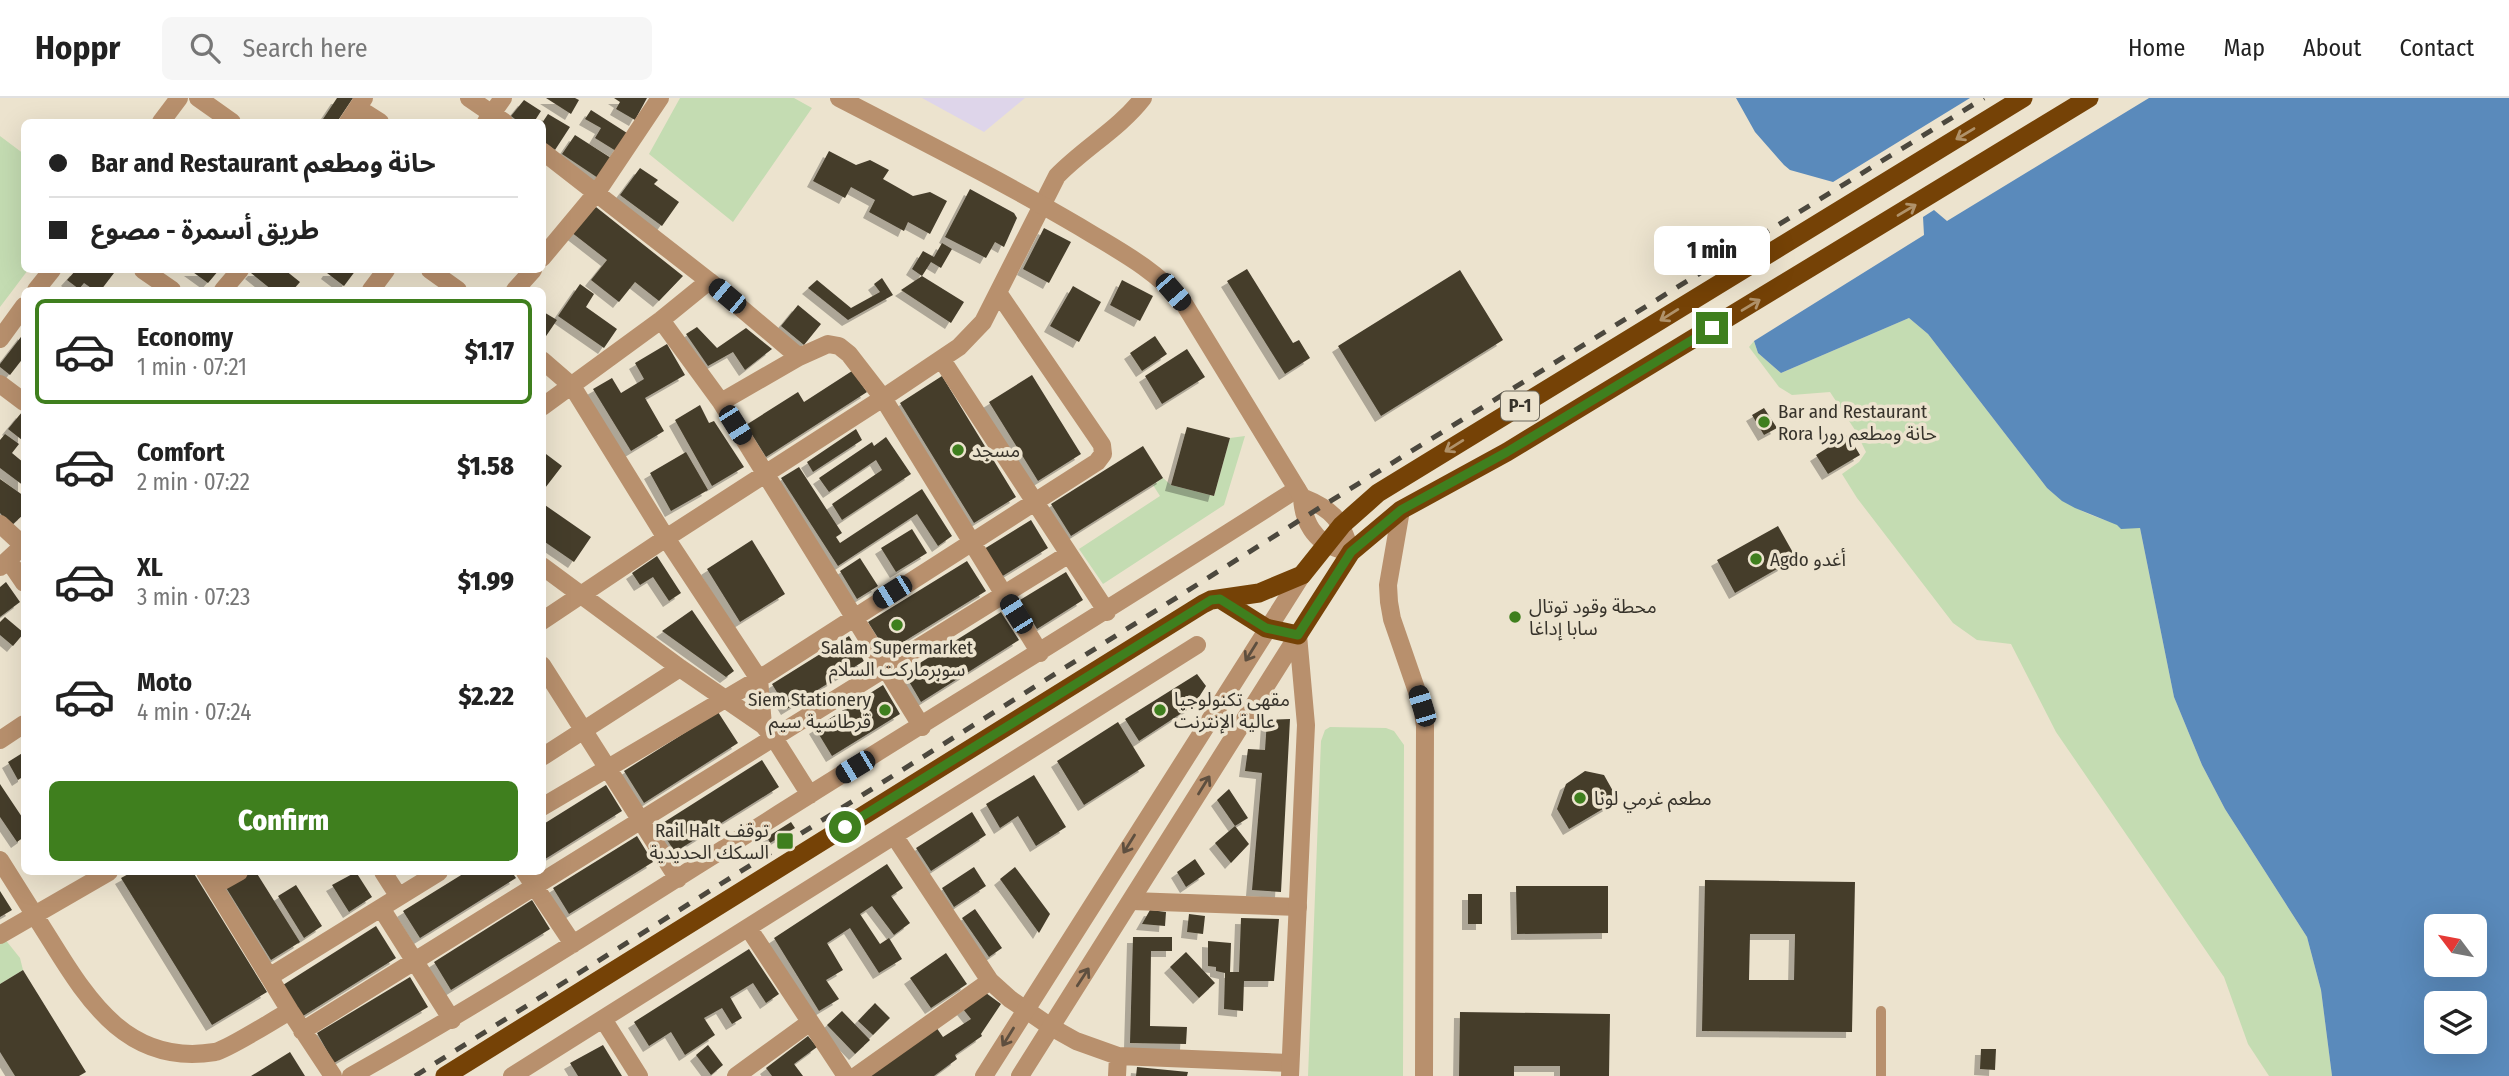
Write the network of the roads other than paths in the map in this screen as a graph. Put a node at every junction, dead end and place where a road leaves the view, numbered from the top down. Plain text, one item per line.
1 (179, 98) edge
2 (198, 98) edge
3 (469, 98) edge
4 (503, 98) edge
5 (660, 98) edge
6 (839, 98) edge
7 (1143, 98) edge
8 (2023, 98) edge
9 (2090, 98) edge
10 (357, 109) edge
11 (163, 119) edge
12 (228, 119) edge
13 (375, 119) edge
14 (493, 119) edge
15 (494, 119) edge
16 (546, 154) edge
17 (597, 192) junction
18 (1042, 205) junction
19 (546, 248) edge
20 (50, 273) edge
21 (147, 273) edge
22 (237, 273) edge
23 (434, 273) edge
24 (530, 273) edge
25 (709, 281) junction
26 (38, 287) edge
27 (168, 287) edge
28 (226, 287) edge
29 (454, 287) edge
30 (518, 287) edge
31 (999, 294) junction
32 (21, 310) edge
33 (661, 320) junction
34 (0, 339) edge
35 (799, 357) junction
36 (942, 360) junction
37 (546, 363) edge
38 (0, 384) edge
39 (572, 386) junction
40 (883, 398) junction
41 (21, 400) edge
42 (720, 402) junction
43 (546, 404) edge
44 (1490, 424) junction
45 (1507, 452) junction
46 (765, 473) junction
47 (1300, 493) junction
48 (1035, 504) junction
49 (1401, 510) junction
50 (0, 524) edge
51 (1342, 526) junction
52 (666, 538) junction
53 (972, 542) junction
54 (21, 543) edge
55 (1325, 545) junction
56 (21, 549) edge
57 (1351, 552) junction
58 (1069, 554) junction
59 (4, 564) edge
60 (546, 569) edge
61 (1302, 575) junction
62 (21, 580) edge
63 (580, 594) junction
64 (1003, 594) junction
65 (1220, 599) junction
66 (1107, 611) junction
67 (852, 617) junction
68 (546, 618) edge
69 (1266, 628) junction
70 (1298, 635) junction
71 (1197, 645) dead end
72 (1040, 653) junction
73 (680, 668) junction
74 (885, 668) junction
75 (546, 671) edge
76 (759, 679) junction
77 (726, 699) junction
78 (21, 726) edge
79 (922, 727) junction
80 (583, 730) junction
81 (768, 731) junction
82 (0, 740) edge
83 (546, 754) edge
84 (607, 768) junction
85 (810, 794) junction
86 (546, 805) edge
87 (641, 821) junction
88 (895, 837) junction
89 (0, 860) edge
90 (546, 871) edge
91 (104, 875) edge
92 (226, 875) edge
93 (385, 875) edge
94 (434, 875) edge
95 (209, 879) edge
96 (530, 879) edge
97 (678, 879) junction
98 (399, 897) junction
99 (1132, 901) junction
100 (1298, 907) junction
101 (380, 908) junction
102 (34, 915) junction
103 (749, 929) junction
104 (0, 935) edge
105 (573, 944) junction
106 (414, 960) junction
107 (269, 977) junction
108 (990, 981) junction
109 (1024, 1010) junction
110 (290, 1011) junction
111 (1881, 1011) dead end
112 (603, 1019) junction
113 (452, 1020) junction
114 (810, 1023) junction
115 (1051, 1027) junction
116 (302, 1031) junction
117 (1118, 1056) junction
118 (758, 1070) edge
119 (1290, 1070) edge
120 (334, 1076) edge
121 (351, 1076) edge
122 (445, 1076) edge
123 (512, 1076) edge
124 (639, 1076) edge
125 (736, 1076) edge
126 (846, 1076) edge
127 (856, 1076) edge
128 (984, 1076) edge
129 (1020, 1076) edge
130 (1117, 1076) edge
131 (1424, 1076) edge
132 (1881, 1076) edge

1 - 11 street
2 - 12 street
3 - 14 street
4 - 15 street
5 - 17 street
6 - 18 street
7 - 18 street
8 -> 44 highway, P-1
45 -> 9 highway, P-1
10 - 13 street
16 - 17 street
17 - 19 street
17 - 25 street
18 - 31 street
18 - 47 street
20 - 26 street
21 - 27 street
22 - 28 street
23 - 29 street
24 - 30 street
25 - 33 street
25 - 35 street
31 - 36 street
31 - 48 street
32 - 34 street
33 - 39 street
33 - 42 street
35 - 40 street
35 - 42 street
36 - 40 street
36 - 48 street
37 - 39 street
38 - 41 street
39 - 43 street
39 - 52 street
40 - 46 street
40 - 53 street
42 - 46 street
44 - 45 highway
44 -> 51 highway, P-1
45 - 49 highway, P-1
46 - 52 street
46 - 67 street
47 - 51 street
47 - 55 street
47 - 66 street
48 - 53 street
48 - 58 street
49 - 57 highway, P-1
49 - 131 street
50 - 54 street
51 - 55 highway, P-1
51 - 57 street
52 - 63 street
52 - 76 street
53 - 64 street
53 - 67 street
55 - 57 street
55 - 61 highway, P-1
56 - 59 street
57 - 70 highway, P-1
58 - 64 street
58 - 66 street
59 - 62 street
60 - 63 street
61 - 65 highway, P-1
61 - 69 street
63 - 68 street
63 - 73 street
64 - 72 street
64 - 74 street
65 - 69 highway
65 - 122 highway, P-1
66 - 72 street
67 - 74 street
67 - 76 street
69 - 70 highway
69 -> 109 street
99 -> 70 street
70 - 100 street
71 - 88 street
72 - 79 street
73 - 77 street
73 - 80 street
74 - 79 street
74 - 81 street
75 - 80 street
76 - 77 street
76 - 81 street
77 - 81 street
77 - 84 street
78 - 82 street
79 - 85 street
80 - 83 street
80 - 84 street
81 - 85 street
81 - 87 street
84 - 86 street
84 - 87 street
85 - 97 street
87 - 90 street
87 - 97 street
88 - 103 street
88 - 108 street
89 - 102 street
91 - 102 street
92 - 95 street
93 - 98 street
94 - 98 street
95 - 107 street
96 - 105 street
96 - 106 street
97 - 105 street
98 - 101 street
99 - 100 street
115 -> 99 street
100 - 119 street
101 - 106 street
101 - 107 street
102 - 104 street
102 - 110 street
103 - 112 street
103 - 114 street
105 - 113 street
106 - 113 street
106 - 116 street
107 - 110 street
108 - 109 street
108 - 127 street
109 - 115 street
109 -> 128 street
110 - 116 street
111 - 132 lane
112 - 123 street
112 - 124 street
113 - 121 street
114 - 118 street
114 - 126 street
115 - 117 street
115 - 129 street
116 - 120 street
117 - 119 street
117 - 130 street
118 - 125 street

